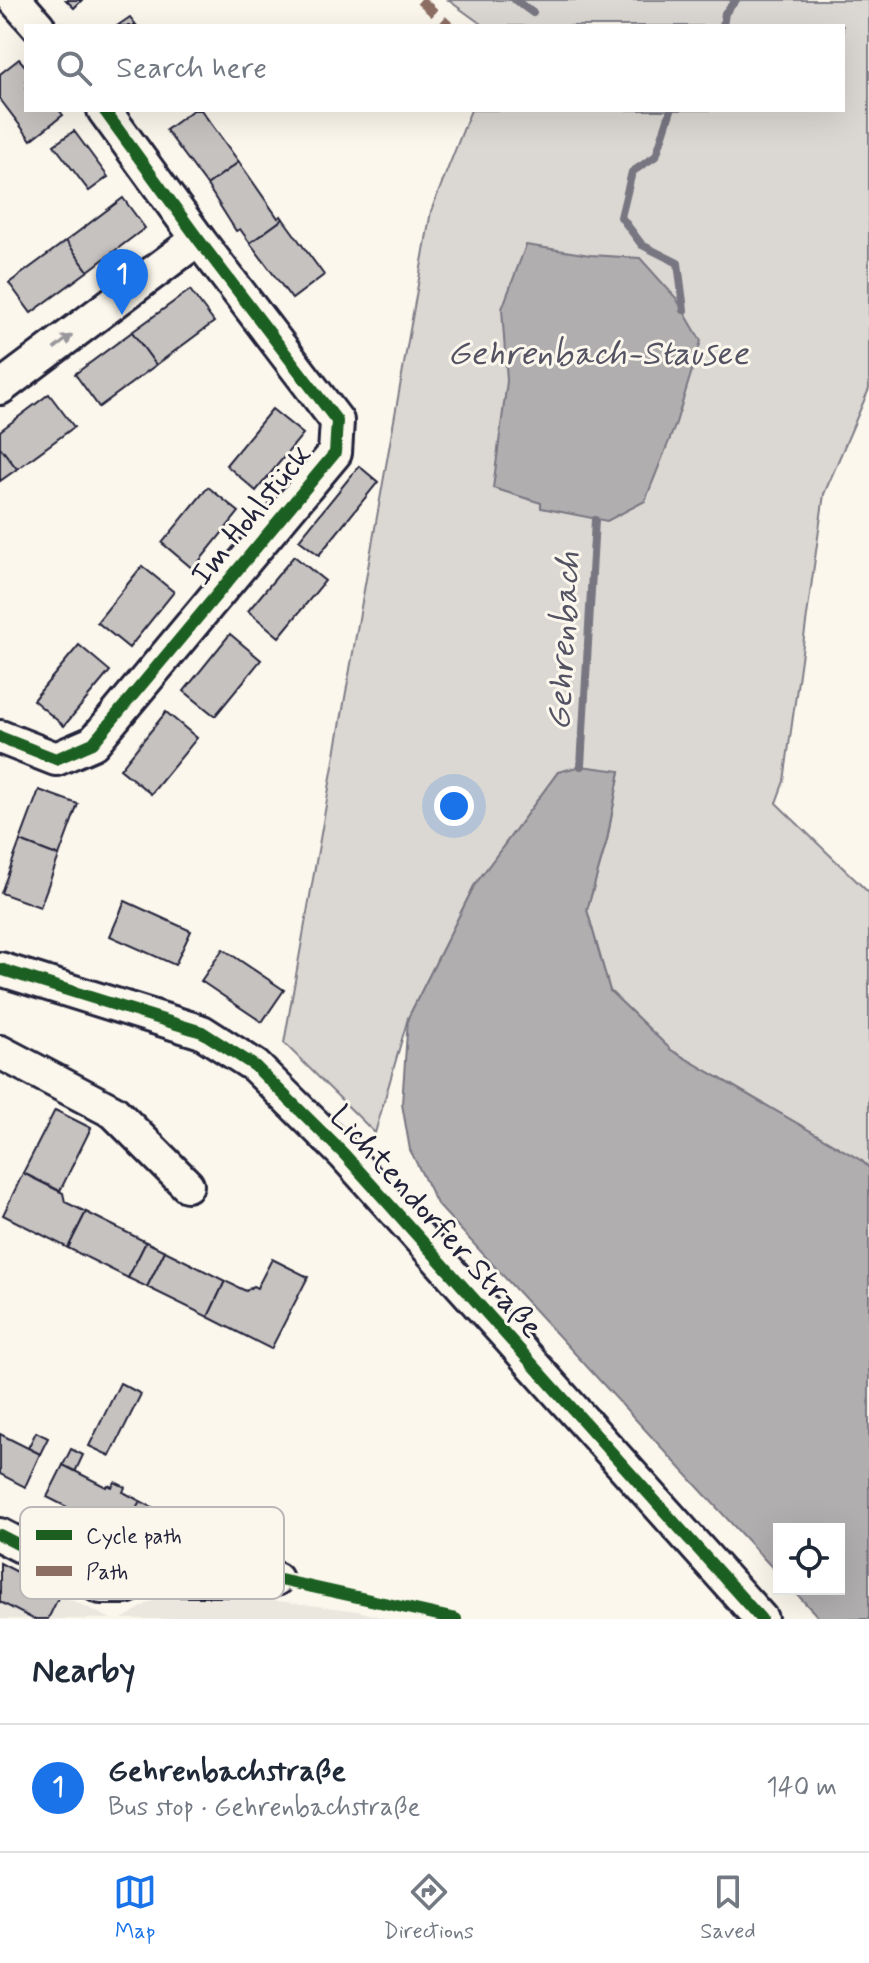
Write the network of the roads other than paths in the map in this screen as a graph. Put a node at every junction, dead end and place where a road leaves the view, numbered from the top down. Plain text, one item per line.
1 (15, 0) edge
2 (36, 24) edge
3 (105, 112) edge
4 (198, 239) junction
5 (0, 388) edge
6 (0, 737) edge
7 (0, 969) edge
8 (0, 1052) edge
9 (187, 1185) dead end
10 (0, 1535) edge
11 (20, 1545) edge
12 (761, 1619) edge

1 - 2 street
3 - 4 street, Im Hohlstück
5 -> 4 street
4 - 6 street, Im Hohlstück
7 - 12 street, Lichtendorfer Straße
8 - 9 street
10 - 11 street

